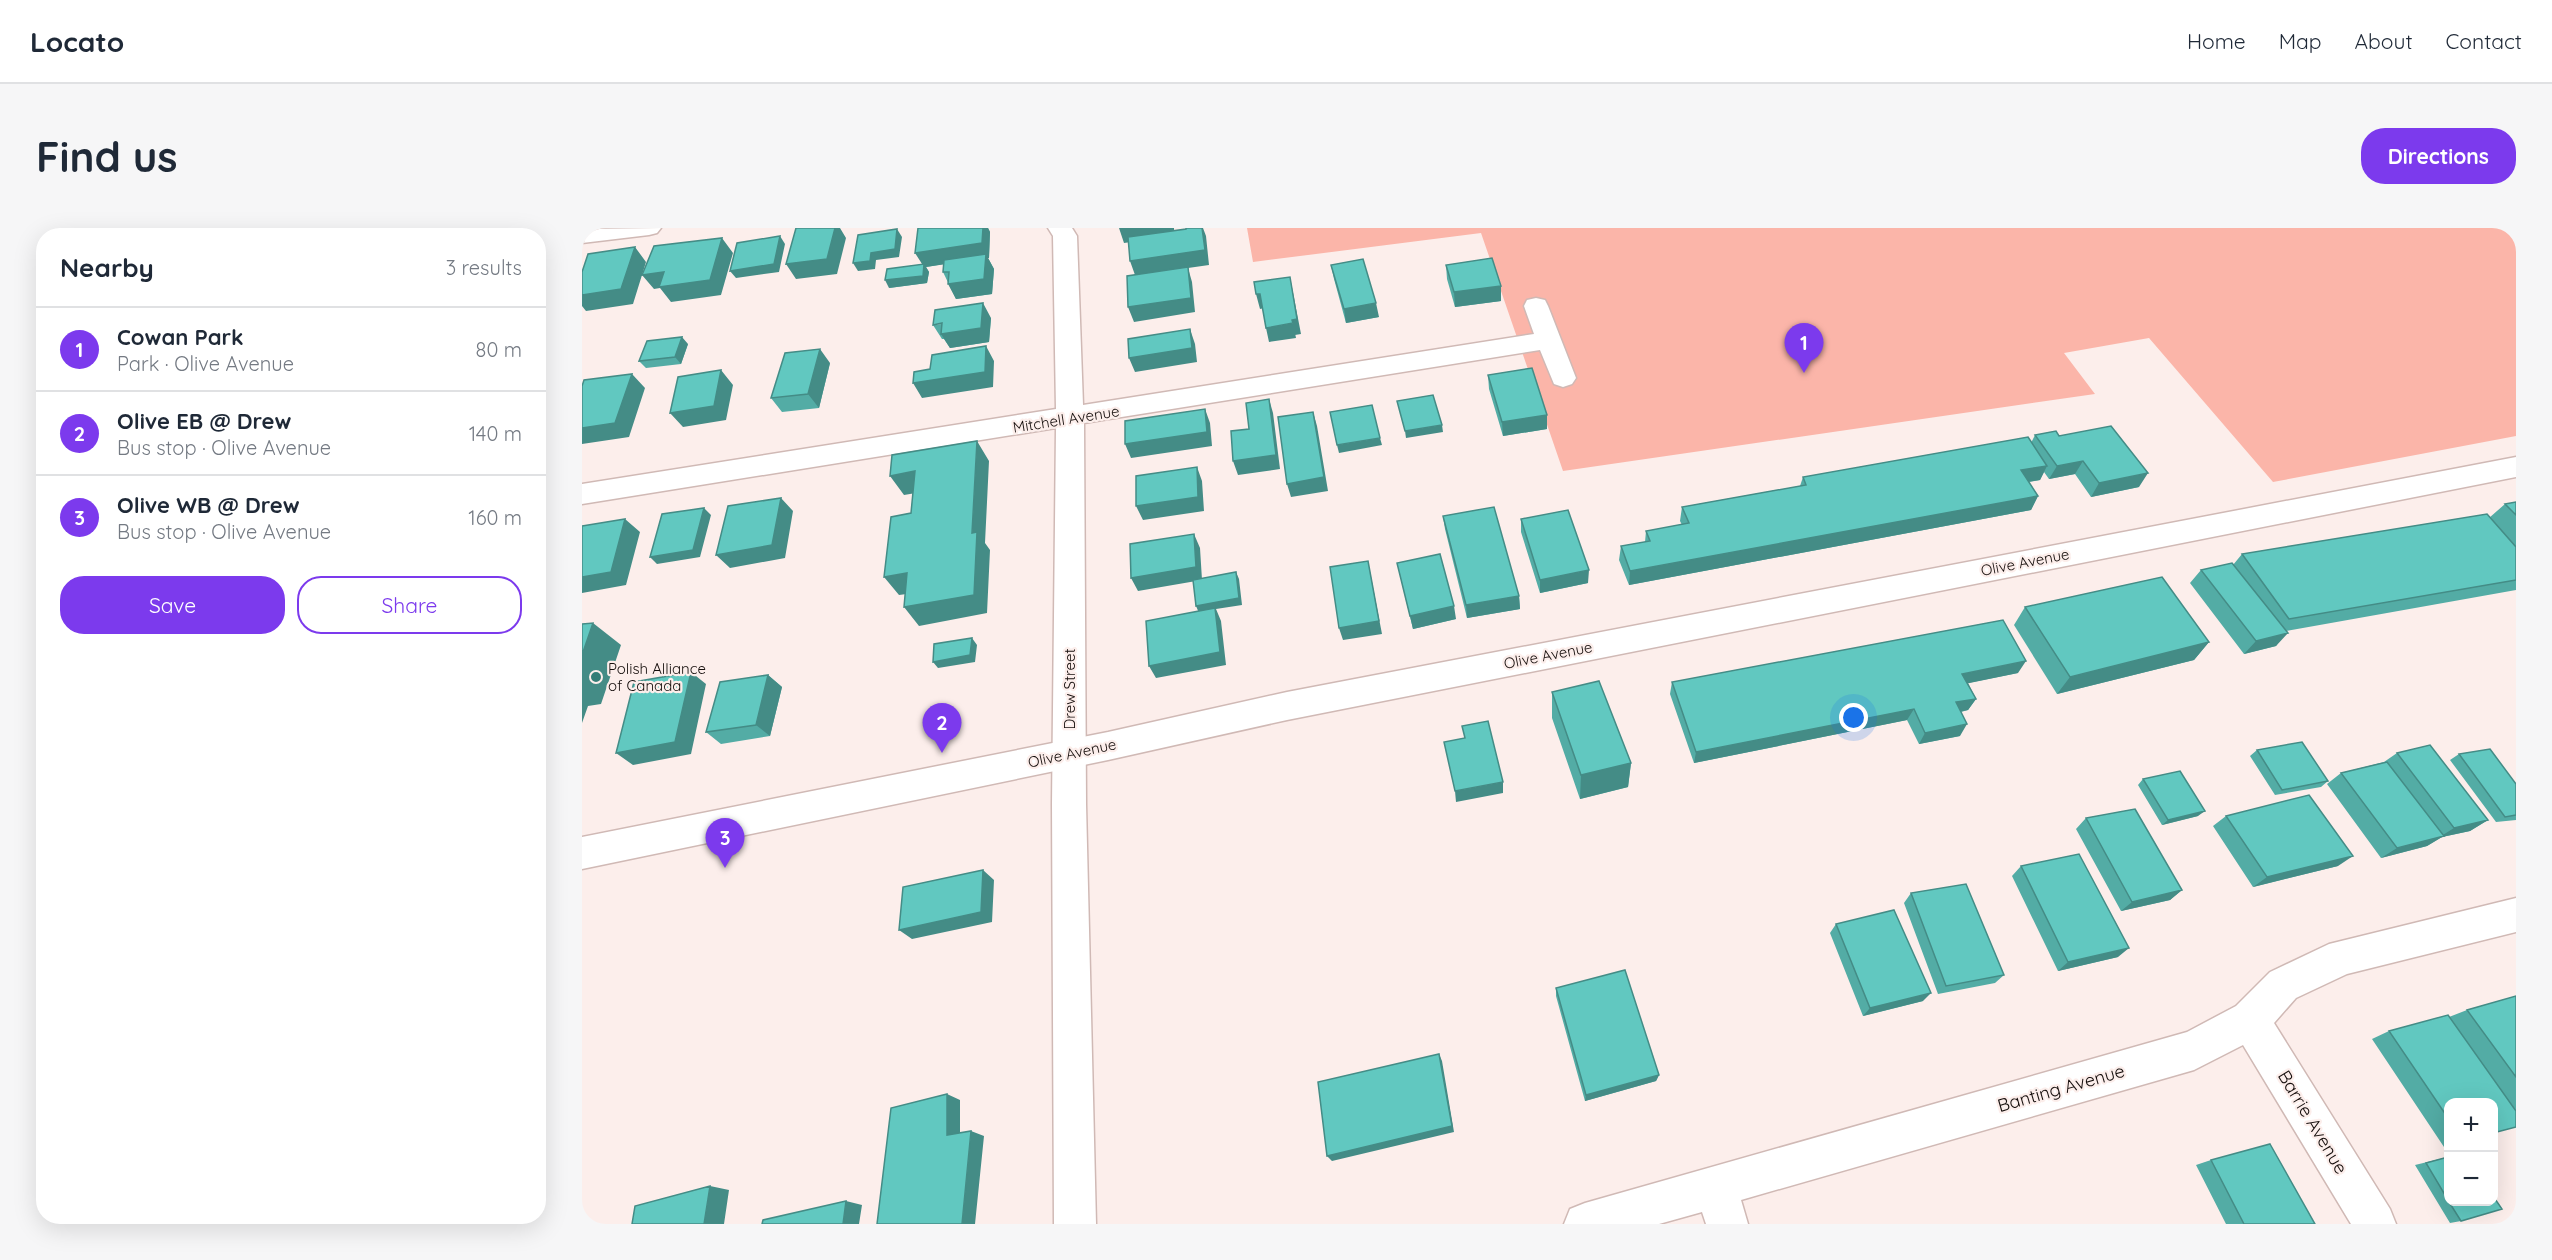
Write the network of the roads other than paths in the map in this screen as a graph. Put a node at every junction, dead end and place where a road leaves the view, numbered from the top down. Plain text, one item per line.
1 (649, 228) edge
2 (1060, 228) edge
3 (582, 236) edge
4 (1536, 306) dead end
5 (1549, 340) junction
6 (1563, 378) dead end
7 (1070, 418) junction
8 (2516, 467) edge
9 (582, 494) edge
10 (1068, 754) junction
11 (582, 853) edge
12 (2516, 915) edge
13 (2250, 1020) junction
14 (1721, 1205) edge
15 (1075, 1224) edge
16 (1585, 1224) edge
17 (2375, 1224) edge

1 - 3 street
2 - 7 street, Drew Street
4 - 5 street
5 - 6 street
5 - 7 street, Mitchell Avenue
7 - 9 street, Mitchell Avenue
7 - 10 street, Drew Street
8 - 10 street, Olive Avenue
10 - 11 street, Olive Avenue
10 - 15 street, Drew Street
12 - 13 street, Banting Avenue
13 - 14 street, Banting Avenue
13 - 17 street, Barrie Avenue
14 - 16 street, Banting Avenue

